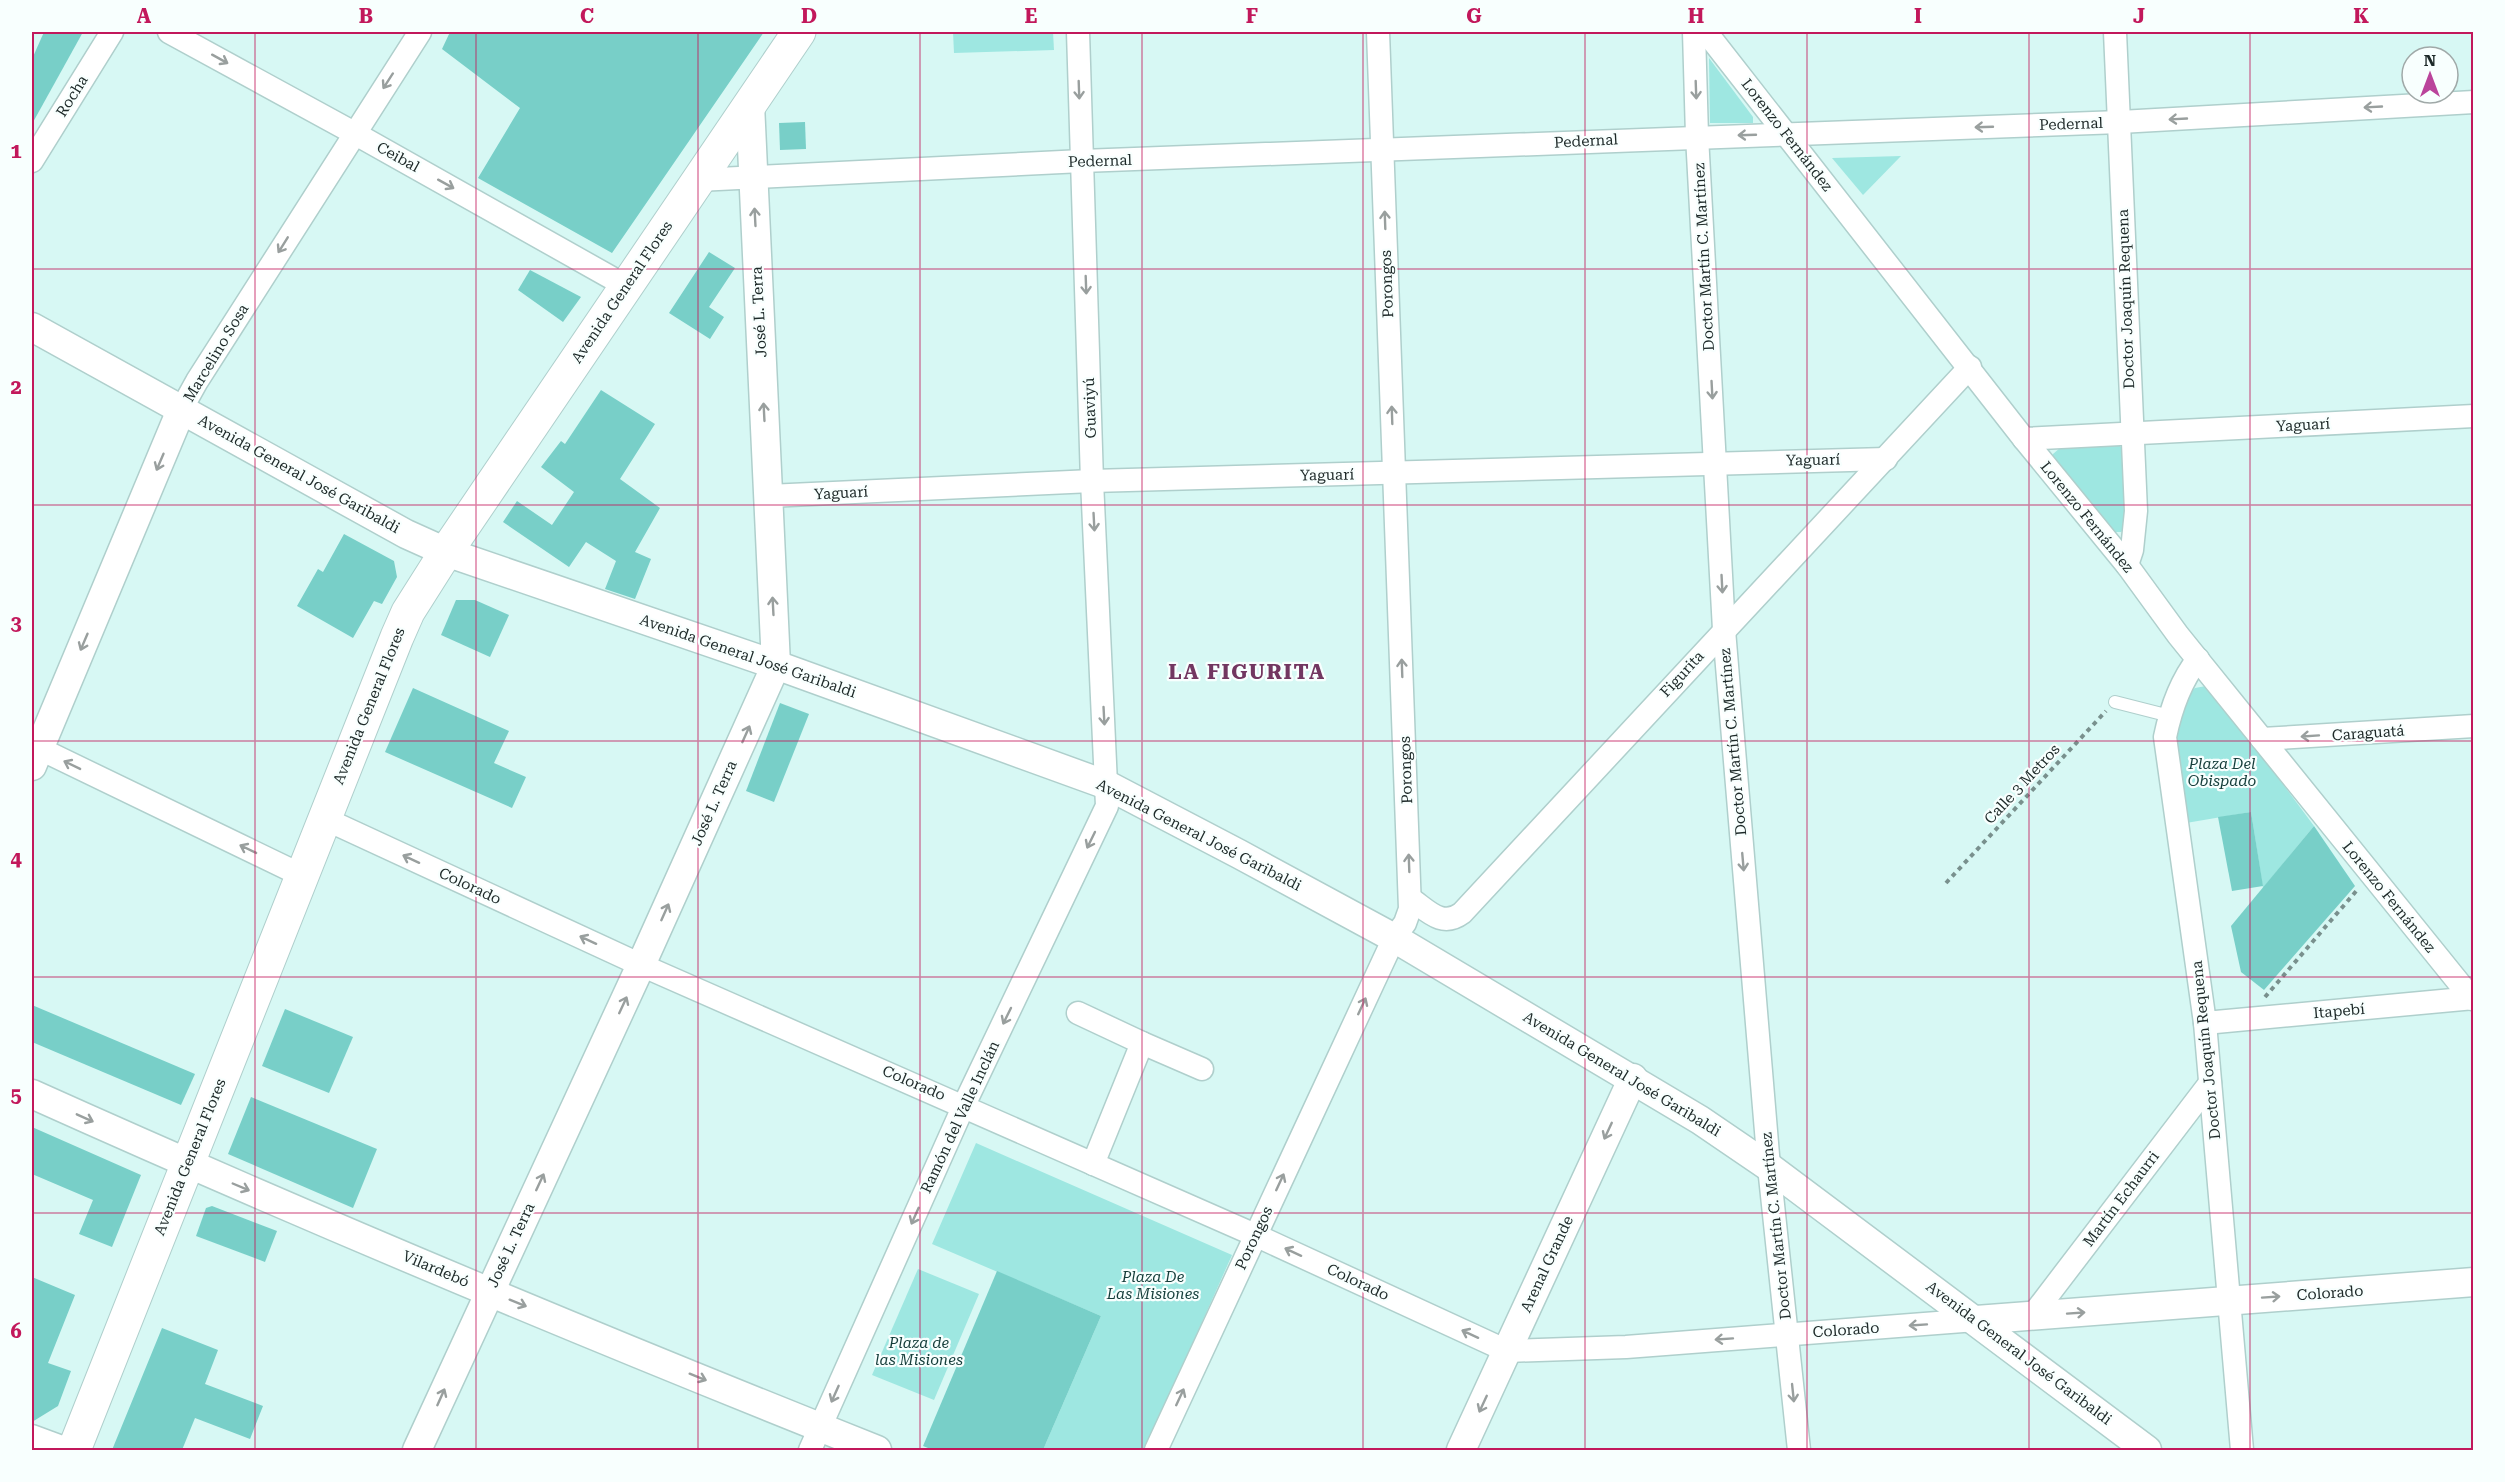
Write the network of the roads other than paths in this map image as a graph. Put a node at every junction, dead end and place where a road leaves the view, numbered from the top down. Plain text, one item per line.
1 (112, 32) edge
2 (169, 32) edge
3 (420, 32) edge
4 (799, 32) edge
5 (1078, 32) edge
6 (1378, 32) edge
7 (1694, 32) edge
8 (1706, 32) edge
9 (2115, 32) edge
10 (2474, 102) edge
11 (750, 104) junction
12 (2120, 122) junction
13 (354, 133) junction
14 (1785, 134) junction
15 (1697, 136) junction
16 (1382, 150) junction
17 (32, 161) edge
18 (1082, 161) junction
19 (753, 176) junction
20 (698, 180) junction
21 (626, 286) junction
22 (32, 327) edge
23 (1970, 367) junction
24 (183, 408) junction
25 (2474, 416) edge
26 (2132, 434) junction
27 (2024, 439) junction
28 (1886, 459) junction
29 (1716, 462) junction
30 (1394, 473) junction
31 (1092, 481) junction
32 (768, 496) junction
33 (446, 552) junction
34 (2127, 565) junction
35 (1724, 630) junction
36 (2198, 659) junction
37 (776, 665) junction
38 (2115, 702) road end
39 (2170, 716) junction
40 (2474, 726) edge
41 (2262, 740) junction
42 (34, 753) edge
43 (1107, 785) junction
44 (323, 818) junction
45 (301, 875) junction
46 (1411, 899) junction
47 (1394, 938) junction
48 (641, 965) junction
49 (2473, 998) edge
50 (1078, 1013) dead end
51 (2205, 1023) junction
52 (1142, 1043) junction
53 (1202, 1069) dead end
54 (1633, 1078) junction
55 (2210, 1083) junction
56 (32, 1094) edge
57 (964, 1105) junction
58 (187, 1164) junction
59 (1094, 1164) junction
60 (1769, 1167) junction
61 (1255, 1234) junction
62 (2474, 1282) edge
63 (489, 1292) junction
64 (2228, 1301) junction
65 (2032, 1316) junction
66 (1976, 1320) junction
67 (1787, 1335) junction
68 (1507, 1351) junction
69 (32, 1436) edge
70 (815, 1439) edge
71 (72, 1450) edge
72 (417, 1450) edge
73 (877, 1450) edge
74 (1156, 1450) edge
75 (1461, 1450) edge
76 (1799, 1450) edge
77 (2147, 1450) edge
78 (2242, 1450) edge

1 - 17 street, Rocha
2 -> 13 street, Ceibal
3 -> 13 street, Marcelino Sosa
4 - 11 main road, Avenida General Flores
5 -> 18 street, Guaviyú
6 - 16 street, Porongos
7 -> 15 street, Doctor Martín C. Martínez
8 - 14 street, Lorenzo Fernández
9 - 12 street, Doctor Joaquín Requena
10 -> 12 street, Pedernal
11 - 19 street, José L. Terra
11 - 20 main road, Avenida General Flores
12 -> 14 street, Pedernal
12 - 26 street, Doctor Joaquín Requena
13 -> 21 street, Ceibal
13 -> 24 street, Marcelino Sosa
14 -> 15 street, Pedernal
14 - 23 street, Lorenzo Fernández
15 - 16 street, Pedernal
15 -> 29 street, Doctor Martín C. Martínez
16 - 18 street, Pedernal
30 -> 16 street, Porongos
18 - 19 street, Pedernal
18 -> 31 street, Guaviyú
19 - 20 street, Pedernal
32 -> 19 street, José L. Terra
20 - 21 main road, Avenida General Flores
21 - 33 main road, Avenida General Flores
22 - 24 street, Avenida General José Garibaldi
23 - 27 street, Lorenzo Fernández
23 - 28 street, Figurita
24 - 33 street, Avenida General José Garibaldi
24 -> 42 street, Marcelino Sosa
25 - 26 street, Yaguarí
26 - 27 street, Yaguarí
26 - 34 street, Doctor Joaquín Requena
27 - 34 street, Lorenzo Fernández
28 - 29 street, Yaguarí
28 - 35 street, Figurita
29 - 30 street, Yaguarí
29 -> 35 street, Doctor Martín C. Martínez
30 - 31 street, Yaguarí
46 -> 30 street, Porongos
31 - 32 street, Yaguarí
31 -> 43 street, Guaviyú
37 -> 32 street, José L. Terra
33 - 37 street, Avenida General José Garibaldi
33 - 44 main road, Avenida General Flores
34 - 36 street, Lorenzo Fernández
35 - 46 street, Figurita
35 -> 60 street, Doctor Martín C. Martínez
36 - 39 street, Doctor Joaquín Requena
36 - 41 street, Lorenzo Fernández
37 - 43 street, Avenida General José Garibaldi
48 -> 37 street, José L. Terra
38 - 39 lane
39 - 51 street, Doctor Joaquín Requena
40 -> 41 street, Caraguatá
41 - 49 street, Lorenzo Fernández
45 -> 42 street
43 - 47 street, Avenida General José Garibaldi
43 -> 57 street, Ramón del Valle Inclán
44 - 45 main road, Avenida General Flores
48 -> 44 street, Colorado
45 - 58 main road, Avenida General Flores
46 - 47 street, Porongos
47 - 54 street, Avenida General José Garibaldi
61 -> 47 street, Porongos
48 - 57 street, Colorado
63 -> 48 street, José L. Terra
49 - 51 street, Itapebí
50 - 52 street
51 - 55 street, Doctor Joaquín Requena
52 - 53 street
52 - 59 street
54 - 60 street, Avenida General José Garibaldi
54 -> 68 street, Arenal Grande
55 - 64 street, Doctor Joaquín Requena
55 - 65 street, Martín Echaurri
56 -> 58 street, Vilardebó
57 - 59 street, Colorado
57 -> 70 street, Ramón del Valle Inclán
58 -> 63 street, Vilardebó
58 - 71 main road, Avenida General Flores
59 - 61 street, Colorado
60 - 66 street, Avenida General José Garibaldi
60 - 67 street, Doctor Martín C. Martínez
68 -> 61 street, Colorado
74 -> 61 street, Porongos
64 -> 62 street, Colorado
63 -> 70 street, Vilardebó
72 -> 63 street, José L. Terra
65 -> 64 street, Colorado
64 - 78 street, Doctor Joaquín Requena
65 - 66 street, Colorado
66 -> 67 street, Colorado
66 - 77 street, Avenida General José Garibaldi
67 -> 68 street, Colorado
67 -> 76 street, Doctor Martín C. Martínez
68 -> 75 street, Arenal Grande
69 - 71 street
70 - 73 street, Vilardebó

